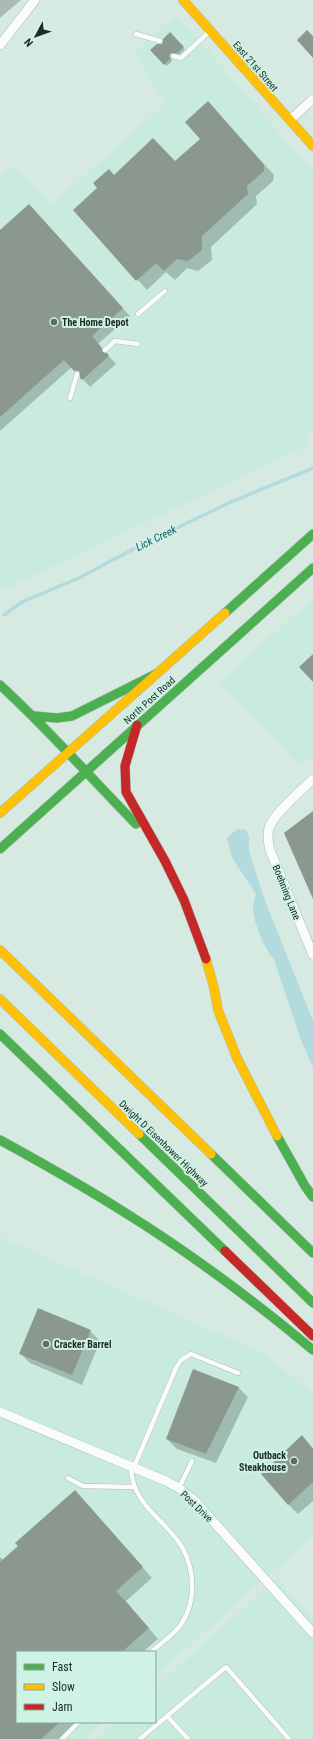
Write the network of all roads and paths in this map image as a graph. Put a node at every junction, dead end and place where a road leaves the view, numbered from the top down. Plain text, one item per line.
1 (36, 0) edge
2 (183, 0) edge
3 (211, 30) junction
4 (136, 34) dead end
5 (160, 41) dead end
6 (0, 45) edge
7 (173, 56) dead end
8 (313, 99) edge
9 (290, 120) junction
10 (313, 146) edge
11 (165, 291) dead end
12 (138, 314) dead end
13 (138, 344) dead end
14 (105, 350) dead end
15 (77, 374) dead end
16 (70, 398) dead end
17 (313, 534) edge
18 (313, 568) edge
19 (156, 674) junction
20 (0, 685) edge
21 (34, 716) junction
22 (137, 725) junction
23 (67, 753) junction
24 (85, 772) junction
25 (313, 779) edge
26 (0, 813) edge
27 (154, 843) junction
28 (0, 849) edge
29 (0, 950) edge
30 (313, 955) edge
31 (0, 999) edge
32 (0, 1034) edge
33 (0, 1140) edge
34 (313, 1197) edge
35 (313, 1253) edge
36 (313, 1303) edge
37 (313, 1336) edge
38 (313, 1350) edge
39 (238, 1373) dead end
40 (0, 1412) edge
41 (192, 1461) dead end
42 (132, 1467) junction
43 (68, 1478) dead end
44 (135, 1487) junction
45 (179, 1488) junction
46 (313, 1633) edge
47 (152, 1651) edge
48 (167, 1716) junction
49 (78, 1723) edge
50 (62, 1739) edge
51 (140, 1739) edge
52 (188, 1739) edge
53 (289, 1739) edge

1 - 6 street
2 - 3 main road, East 21st Street
3 - 7 lane
3 - 9 main road, East 21st Street
4 - 5 lane
8 - 9 street
9 - 10 main road, East 21st Street
11 - 12 lane
13 - 14 lane
15 - 16 lane
17 - 19 main road, North Post Road
18 - 22 main road, North Post Road
19 - 21 main road
19 - 23 main road, North Post Road
20 - 21 main road
21 - 23 main road
22 - 24 main road, North Post Road
22 - 27 main road
23 - 24 main road
23 - 26 main road, North Post Road
24 - 27 main road
24 - 28 main road, North Post Road
25 - 30 street, Boehning Lane
27 - 34 main road
29 - 35 main road
31 - 36 main road, Dwight D Eisenhower Highway
32 - 37 main road
33 - 38 main road
39 - 42 lane
40 - 42 street, Post Drive
41 - 45 lane
42 - 44 lane
42 - 45 street, Post Drive
43 - 44 lane
44 - 47 lane
45 - 46 street, Post Drive
48 - 51 lane
48 - 52 lane
48 - 53 lane
49 - 50 lane

